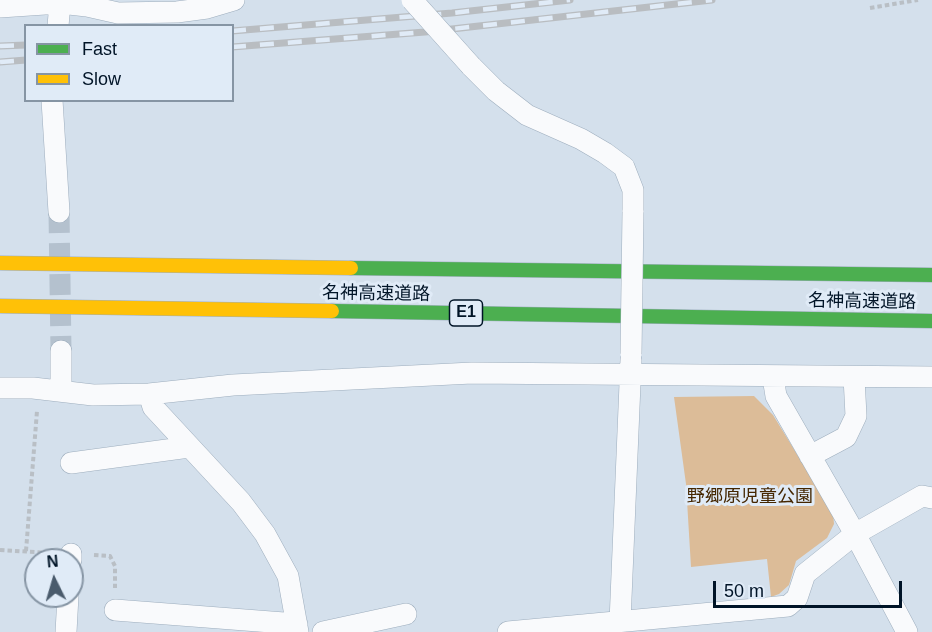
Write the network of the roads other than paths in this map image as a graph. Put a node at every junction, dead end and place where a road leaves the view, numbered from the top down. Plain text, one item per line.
1 (234, 0) edge
2 (412, 0) edge
3 (60, 3) junction
4 (0, 7) edge
5 (58, 24) edge
6 (52, 102) edge
7 (59, 212) tunnel mouth
8 (0, 263) edge
9 (932, 275) edge
10 (0, 306) edge
11 (932, 321) edge
12 (60, 351) tunnel mouth
13 (631, 364) junction
14 (773, 377) junction
15 (854, 377) junction
16 (932, 377) edge
17 (0, 388) edge
18 (61, 391) junction
19 (149, 394) junction
20 (189, 447) junction
21 (810, 456) junction
22 (71, 463) dead end
23 (932, 498) edge
24 (855, 534) junction
25 (67, 608) edge
26 (115, 610) dead end
27 (406, 615) dead end
28 (620, 622) junction
29 (717, 622) edge
30 (297, 628) edge
31 (66, 632) edge
32 (322, 632) edge
33 (508, 632) edge
34 (906, 632) edge

1 - 3 street
2 - 13 street, bridge
3 - 4 street
3 - 5 street
6 - 7 street
8 - 9 highway, 名神高速道路
10 - 11 highway, 名神高速道路 / E1
12 - 18 street
13 - 14 street
13 - 19 street
13 - 28 street
14 - 15 street
14 - 21 street
15 - 16 street
15 - 21 street
17 - 18 street
18 - 19 street
19 - 20 street
20 - 22 street
20 - 30 street
21 - 24 street
23 - 24 street
24 - 29 street
24 - 34 street
25 - 31 street
26 - 30 street
27 - 32 street
28 - 29 street
28 - 33 street

